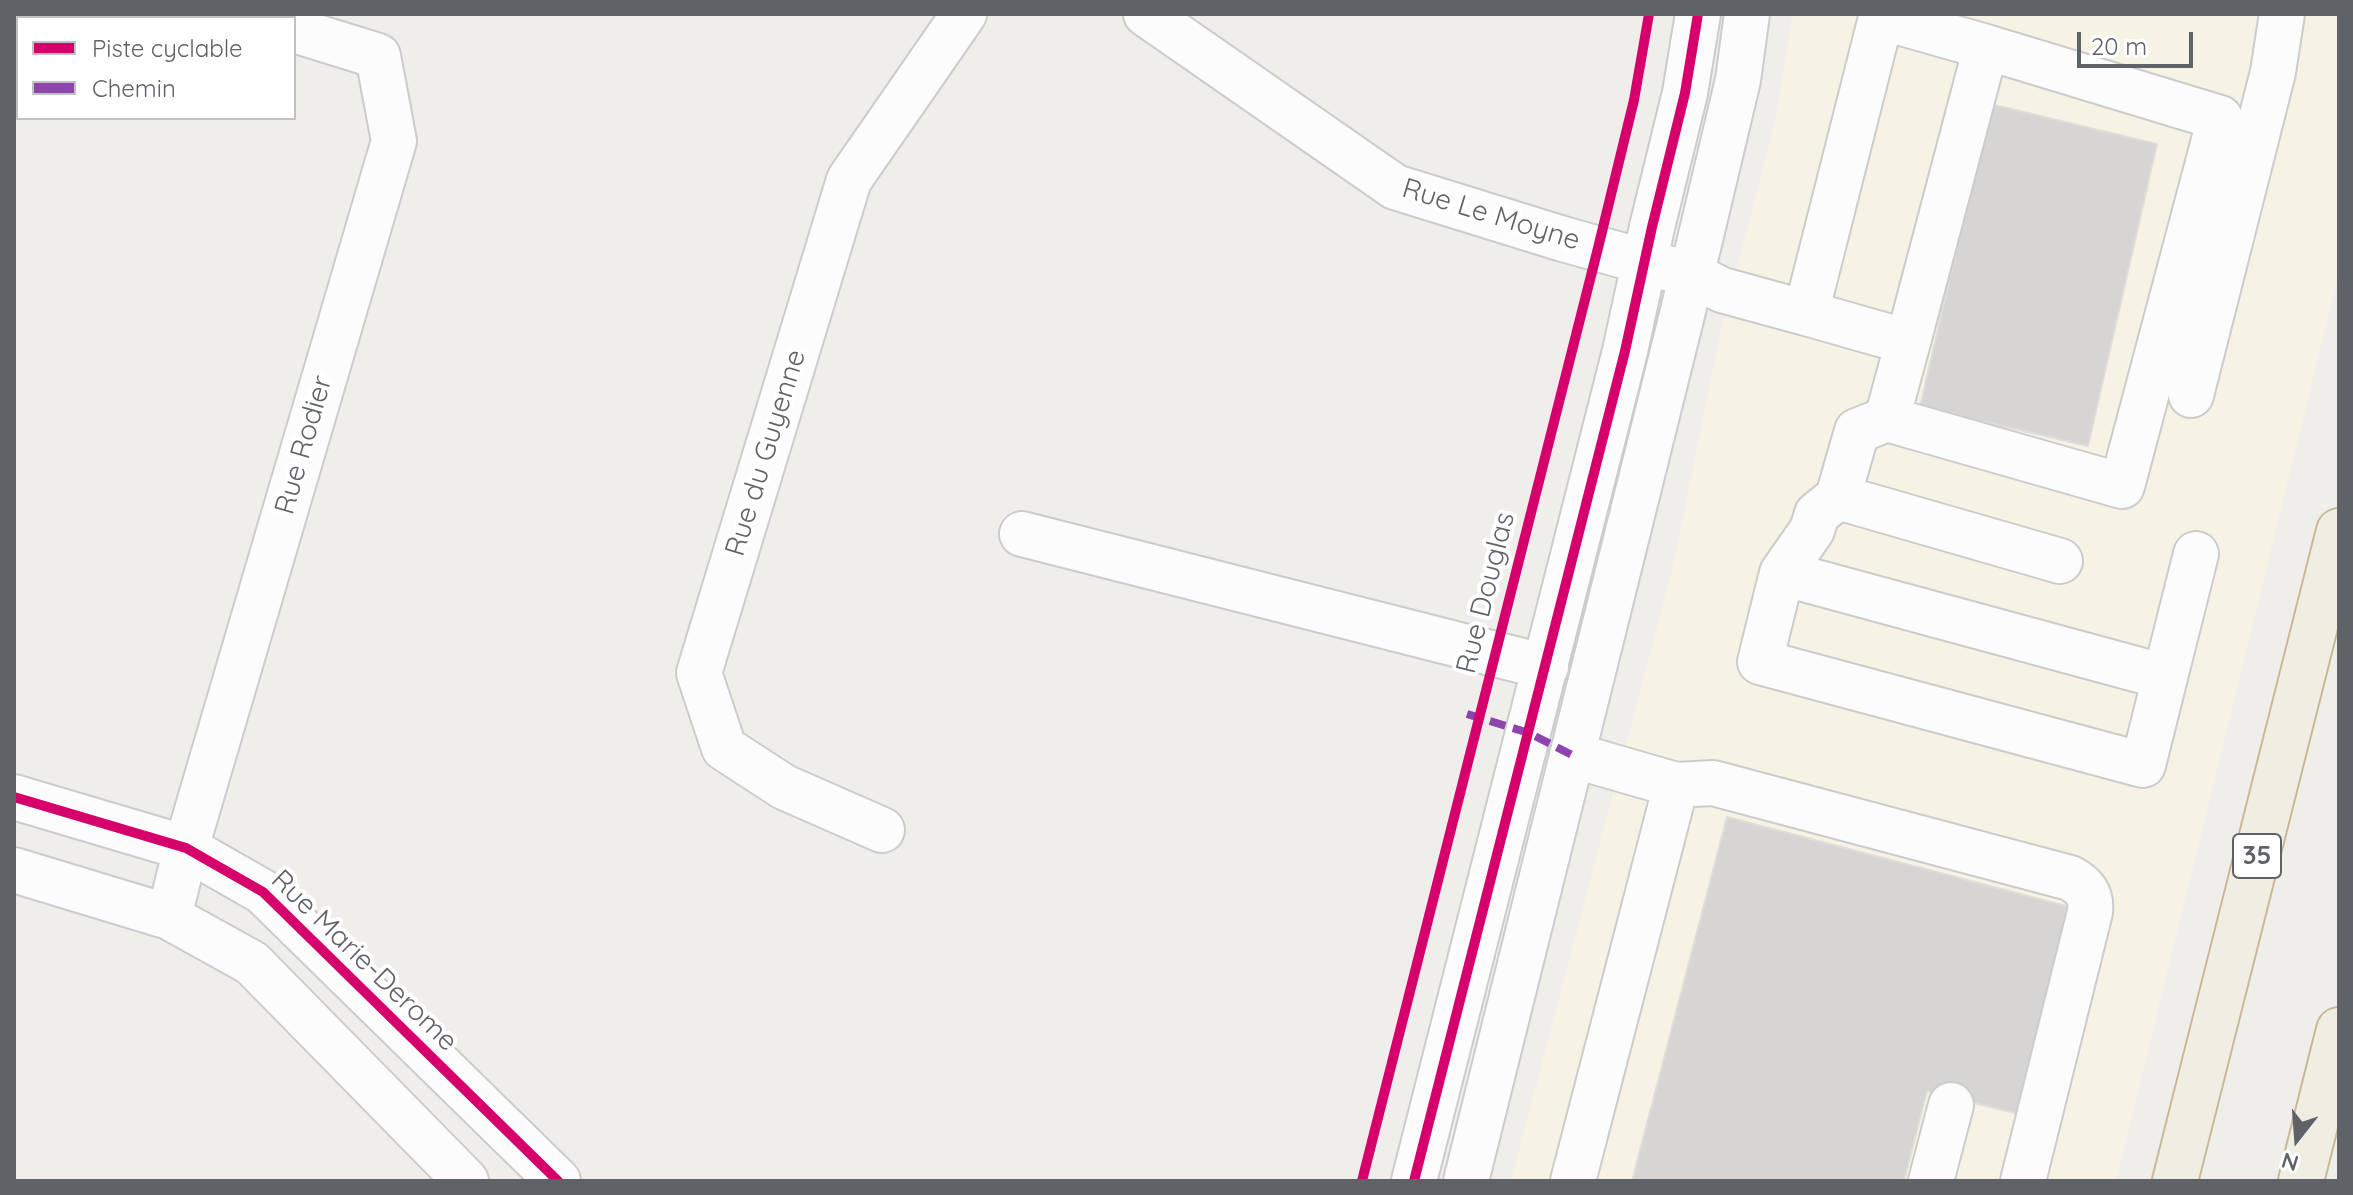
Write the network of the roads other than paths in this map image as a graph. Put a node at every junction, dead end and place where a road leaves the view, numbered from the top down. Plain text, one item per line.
1 (964, 14) edge
2 (1146, 14) edge
3 (1698, 14) edge
4 (1747, 14) edge
5 (2282, 14) edge
6 (1882, 16) edge
7 (296, 31) edge
8 (1986, 47) junction
9 (1645, 261) junction
10 (1692, 275) junction
11 (1806, 313) junction
12 (1908, 342) junction
13 (2191, 395) dead end
14 (1887, 419) junction
15 (1838, 497) junction
16 (2339, 531) edge
17 (1022, 534) dead end
18 (2196, 554) dead end
19 (2060, 561) dead end
20 (1782, 573) junction
21 (1546, 667) junction
22 (2165, 677) junction
23 (1572, 755) junction
24 (1676, 785) junction
25 (14, 797) edge
26 (882, 830) dead end
27 (186, 848) junction
28 (14, 870) edge
29 (169, 917) junction
30 (2339, 1030) edge
31 (466, 1181) edge
32 (558, 1181) edge
33 (1414, 1181) edge
34 (1466, 1181) edge
35 (1573, 1181) edge
36 (1931, 1181) edge
37 (1961, 1181) edge
38 (2023, 1181) edge
39 (2175, 1181) edge
40 (2301, 1181) edge

1 - 26 street, Rue du Guyenne
2 - 9 street, Rue Le Moyne
3 - 9 street
4 - 10 street
5 - 13 street
6 - 8 street
6 - 11 street
7 - 27 street, Rue Rodier
8 - 12 street
8 - 14 street
9 - 10 street, Rue Le Moyne
9 - 21 street
10 - 11 street, Rue Le Moyne
10 - 23 street
11 - 12 street, Rue Le Moyne
12 - 14 street
14 - 15 street
15 - 19 street
15 - 20 street
16 - 39 highway, 35
17 - 21 street, Rue Douglas
18 - 22 street
20 - 22 street
20 - 22 street
21 - 33 street
23 - 24 street
23 - 34 street
24 - 35 street
24 - 38 street
25 - 27 street, Rue Marie-Derome
27 - 29 street, Rue Rodier
27 - 32 street, Rue Marie-Derome
28 - 29 street
29 - 31 street
30 - 40 highway
36 - 37 street

